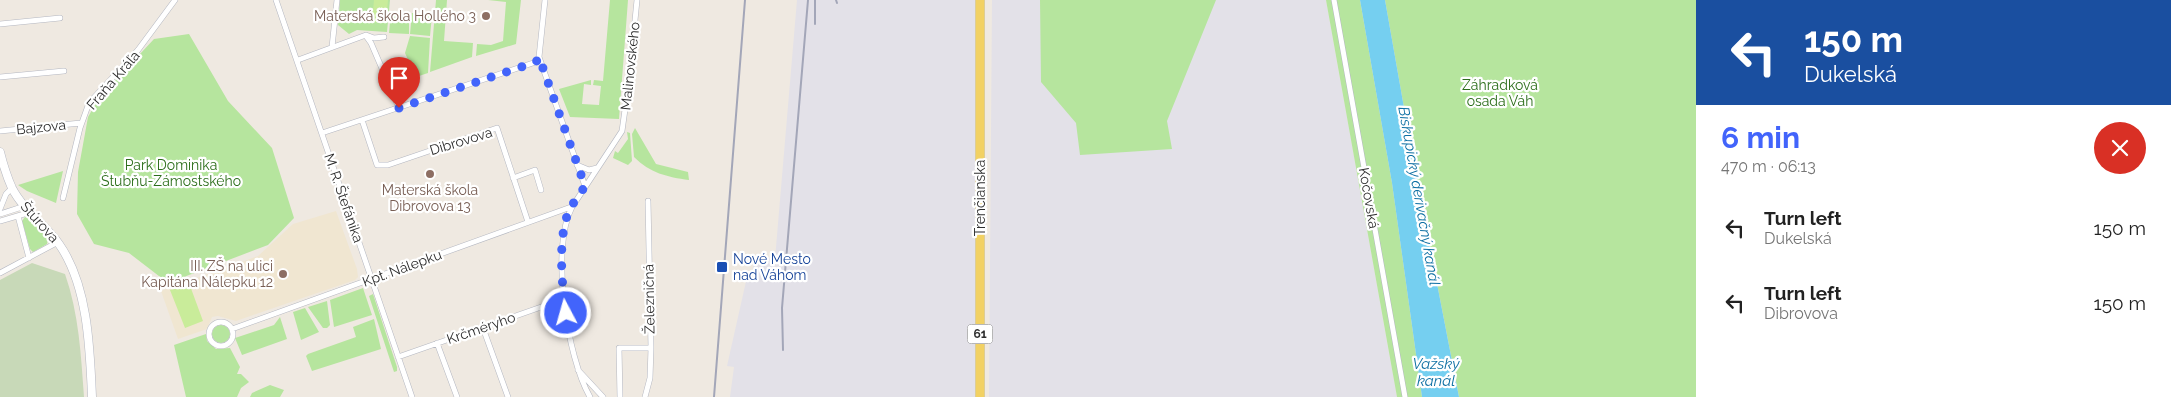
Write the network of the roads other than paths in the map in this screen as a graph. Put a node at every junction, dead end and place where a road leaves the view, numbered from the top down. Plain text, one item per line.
1 (176, 0) edge
2 (276, 0) edge
3 (337, 0) edge
4 (545, 0) edge
5 (637, 0) edge
6 (1334, 0) edge
7 (980, 2) edge
8 (60, 18) dead end
9 (0, 24) edge
10 (366, 35) junction
11 (384, 37) dead end
12 (332, 47) junction
13 (539, 57) junction
14 (298, 60) junction
15 (64, 71) dead end
16 (0, 76) edge
17 (399, 108) junction
18 (362, 120) junction
19 (82, 123) junction
20 (0, 131) edge
21 (322, 133) junction
22 (0, 152) edge
23 (577, 164) junction
24 (597, 168) junction
25 (513, 178) junction
26 (585, 186) junction
27 (12, 188) junction
28 (541, 190) dead end
29 (63, 198) dead end
30 (648, 201) dead end
31 (572, 207) junction
32 (0, 209) edge
33 (28, 209) junction
34 (0, 214) edge
35 (18, 216) junction
36 (0, 221) edge
37 (528, 222) junction
38 (58, 242) junction
39 (29, 258) junction
40 (0, 273) edge
41 (372, 280) junction
42 (564, 299) junction
43 (483, 328) junction
44 (232, 329) junction
45 (437, 343) junction
46 (651, 348) junction
47 (398, 357) junction
48 (578, 370) junction
49 (92, 397) edge
50 (412, 397) edge
51 (457, 397) edge
52 (508, 397) edge
53 (590, 397) edge
54 (603, 397) edge
55 (620, 397) edge
56 (646, 397) edge
57 (980, 397) edge
58 (1405, 397) edge

1 - 19 street, Fraňa Kráľa
2 - 14 street, M. R. Štefánika
3 - 12 street
4 - 13 street
5 - 24 street, Malinovského
6 - 58 street, Kočovská
7 - 57 main road, Trenčianska / 61
8 - 9 street
10 - 11 street
10 - 12 street
10 - 17 street
12 - 14 street
13 - 17 street
13 - 23 street
14 - 21 street, M. R. Štefánika
15 - 16 street
17 - 18 street
18 - 21 street
18 - 25 street, Dibrovova
19 - 20 street, Bajzova
19 - 29 street, Fraňa Kráľa
21 - 41 street, M. R. Štefánika
22 - 27 main road, Štúrova
23 - 24 street
23 - 26 street
24 - 26 street
25 - 28 street
25 - 37 street, Dibrovova
26 - 31 street
27 - 32 street
27 - 33 main road, Štúrova
30 - 46 street, Železničná
31 - 37 street, Kpt. Nálepku
31 - 42 street
33 - 34 street
33 - 35 street
33 - 38 main road, Štúrova
35 - 36 street
35 - 39 street
37 - 41 street, Kpt. Nálepku
38 - 39 street
38 - 49 main road, Štúrova
39 - 40 street
41 - 44 street, Kpt. Nálepku
41 - 47 street, M. R. Štefánika
42 - 43 street, Krčméryho
42 - 48 street
43 - 45 street, Krčméryho
43 - 52 street
44 - 44 street, Kpt. Nálepku
45 - 47 street, Krčméryho
45 - 51 street
46 - 55 street
46 - 56 street, Železničná
47 - 50 street, M. R. Štefánika
48 - 53 street
48 - 54 street

